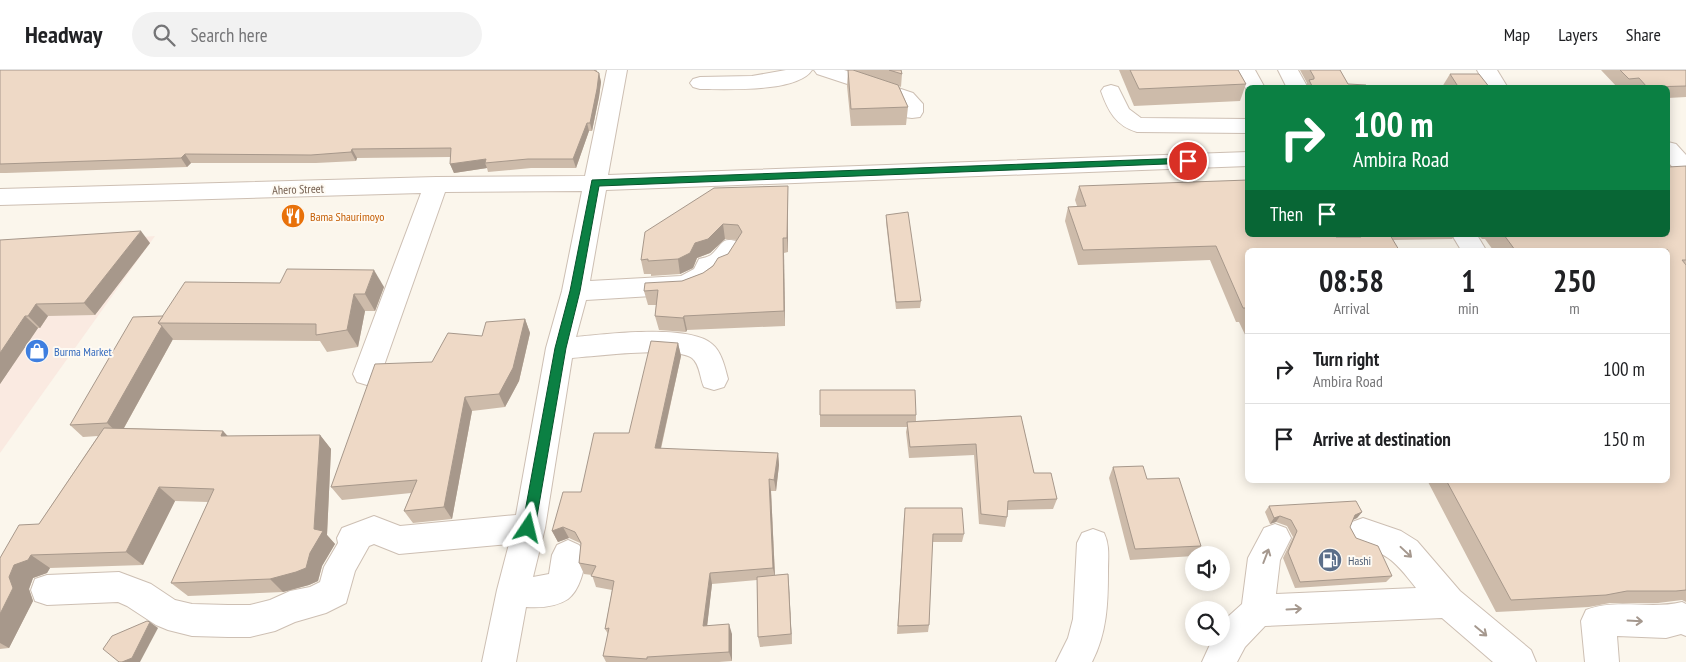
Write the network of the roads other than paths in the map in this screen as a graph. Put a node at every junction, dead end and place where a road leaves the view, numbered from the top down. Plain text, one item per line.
1 (617, 70) edge
2 (802, 70) edge
3 (824, 70) edge
4 (1245, 70) edge
5 (1288, 70) edge
6 (1487, 70) edge
7 (700, 83) dead end
8 (1253, 85) edge
9 (1296, 85) edge
10 (1496, 85) edge
11 (1110, 91) dead end
12 (912, 112) dead end
13 (1245, 126) edge
14 (1686, 146) edge
15 (1670, 148) edge
16 (1670, 150) edge
17 (1245, 159) edge
18 (1686, 168) edge
19 (595, 183) junction
20 (436, 185) junction
21 (0, 198) edge
22 (1465, 237) edge
23 (730, 248) edge
24 (1473, 248) edge
25 (575, 291) junction
26 (560, 348) junction
27 (367, 374) dead end
28 (714, 379) dead end
29 (528, 528) junction
30 (1363, 532) dead end
31 (1275, 538) dead end
32 (1093, 543) dead end
33 (568, 555) dead end
34 (47, 590) dead end
35 (513, 590) junction
36 (1448, 602) junction
37 (1258, 611) junction
38 (1686, 620) edge
39 (499, 662) edge
40 (1072, 662) edge
41 (1219, 662) edge
42 (1519, 662) edge
43 (1602, 662) edge

1 - 19 street
2 - 7 street
3 - 12 street
4 - 8 street
5 - 9 street
6 - 10 street
11 - 13 street
14 - 15 street
16 - 18 street
17 - 19 street, Ahero Street
19 - 20 street, Ahero Street
19 - 25 street
20 - 21 street, Ahero Street
20 - 27 street
22 - 24 street
23 - 25 street
25 - 26 street
26 - 28 street
26 - 29 street
29 - 34 street
29 - 35 street
30 -> 36 street
37 -> 31 street
32 - 40 street
33 - 35 street
35 - 39 street
37 -> 36 street
36 -> 42 street
37 - 41 street
43 -> 38 street

